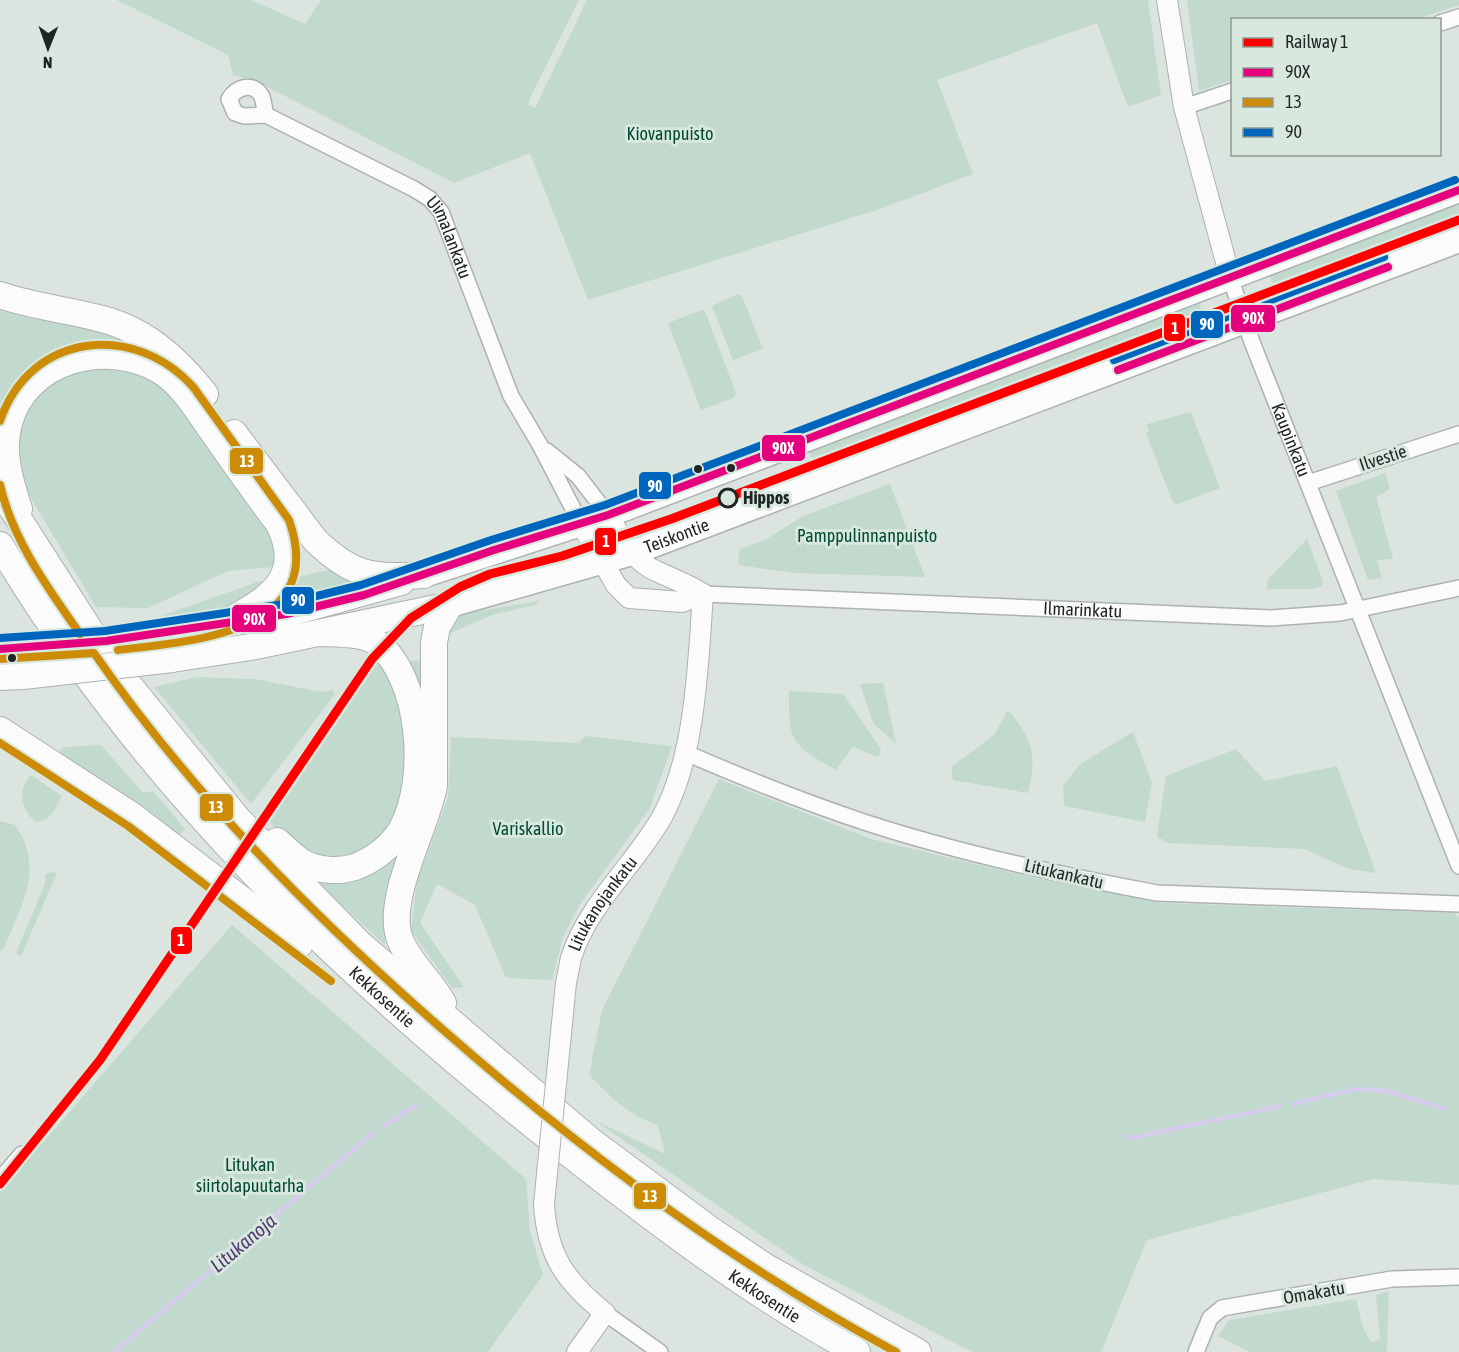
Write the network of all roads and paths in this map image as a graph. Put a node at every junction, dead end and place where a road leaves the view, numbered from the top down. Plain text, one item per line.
1 (1167, 0) edge
2 (1459, 17) edge
3 (1441, 23) edge
4 (1231, 92) edge
5 (1184, 107) junction
6 (266, 115) dead end
7 (1459, 190) edge
8 (1459, 240) edge
9 (1230, 277) junction
10 (0, 295) edge
11 (1245, 321) junction
12 (1459, 434) edge
13 (540, 445) junction
14 (1308, 483) junction
15 (0, 490) edge
16 (608, 515) junction
17 (581, 524) junction
18 (28, 536) junction
19 (0, 545) edge
20 (632, 553) junction
21 (602, 562) junction
22 (424, 574) junction
23 (1459, 588) edge
24 (703, 594) junction
25 (450, 605) junction
26 (1359, 610) junction
27 (222, 624) junction
28 (318, 633) junction
29 (3, 649) edge
30 (12, 677) edge
31 (0, 730) edge
32 (686, 753) junction
33 (237, 818) junction
34 (1459, 866) edge
35 (1459, 904) edge
36 (458, 1029) junction
37 (419, 1032) junction
38 (22, 1154) dead end
39 (0, 1179) edge
40 (1459, 1277) edge
41 (605, 1313) junction
42 (577, 1352) edge
43 (660, 1352) edge
44 (857, 1352) edge
45 (918, 1352) edge
46 (1196, 1352) edge

1 - 5 street, Kaupinkatu
2 - 3 street
4 - 5 street
5 - 9 street, Kaupinkatu
6 - 13 street, Uimalankatu
7 - 9 main road
8 - 11 main road, Teiskontie
9 - 11 street, Kaupinkatu
9 - 16 main road
10 - 22 highway
11 - 14 street, Kaupinkatu
11 - 20 main road, Teiskontie
12 - 14 street, Ilvestie
13 - 16 street, Uimalankatu
13 - 17 street, Uimalankatu
14 - 26 street, Kaupinkatu
15 - 18 highway
16 - 17 main road
16 - 20 street, Uimalankatu
17 - 21 street, Uimalankatu
17 - 22 main road
18 - 27 highway
18 - 33 highway, Kekkosentie
19 - 37 highway, Kekkosentie
20 - 21 main road, Teiskontie
20 - 24 street, Ilmarinkatu
21 - 24 street, Ilmarinkatu
21 - 25 main road, Teiskontie
22 - 27 highway
23 - 26 street, Ilmarinkatu
24 - 26 street, Ilmarinkatu
24 - 32 street, Litukanojankatu
25 - 28 highway, Teiskontie
25 - 36 highway
26 - 34 street, Kaupinkatu
27 - 29 highway, bridge
28 - 30 highway, Teiskontie, bridge
28 - 33 highway
31 - 37 highway
32 - 35 street, Litukankatu
32 - 41 street, Litukanojankatu, bridge
33 - 36 highway, Kekkosentie
36 - 45 highway, Kekkosentie
37 - 44 highway, Kekkosentie
38 - 39 street
40 - 46 street, Omakatu
41 - 42 street
41 - 43 street

